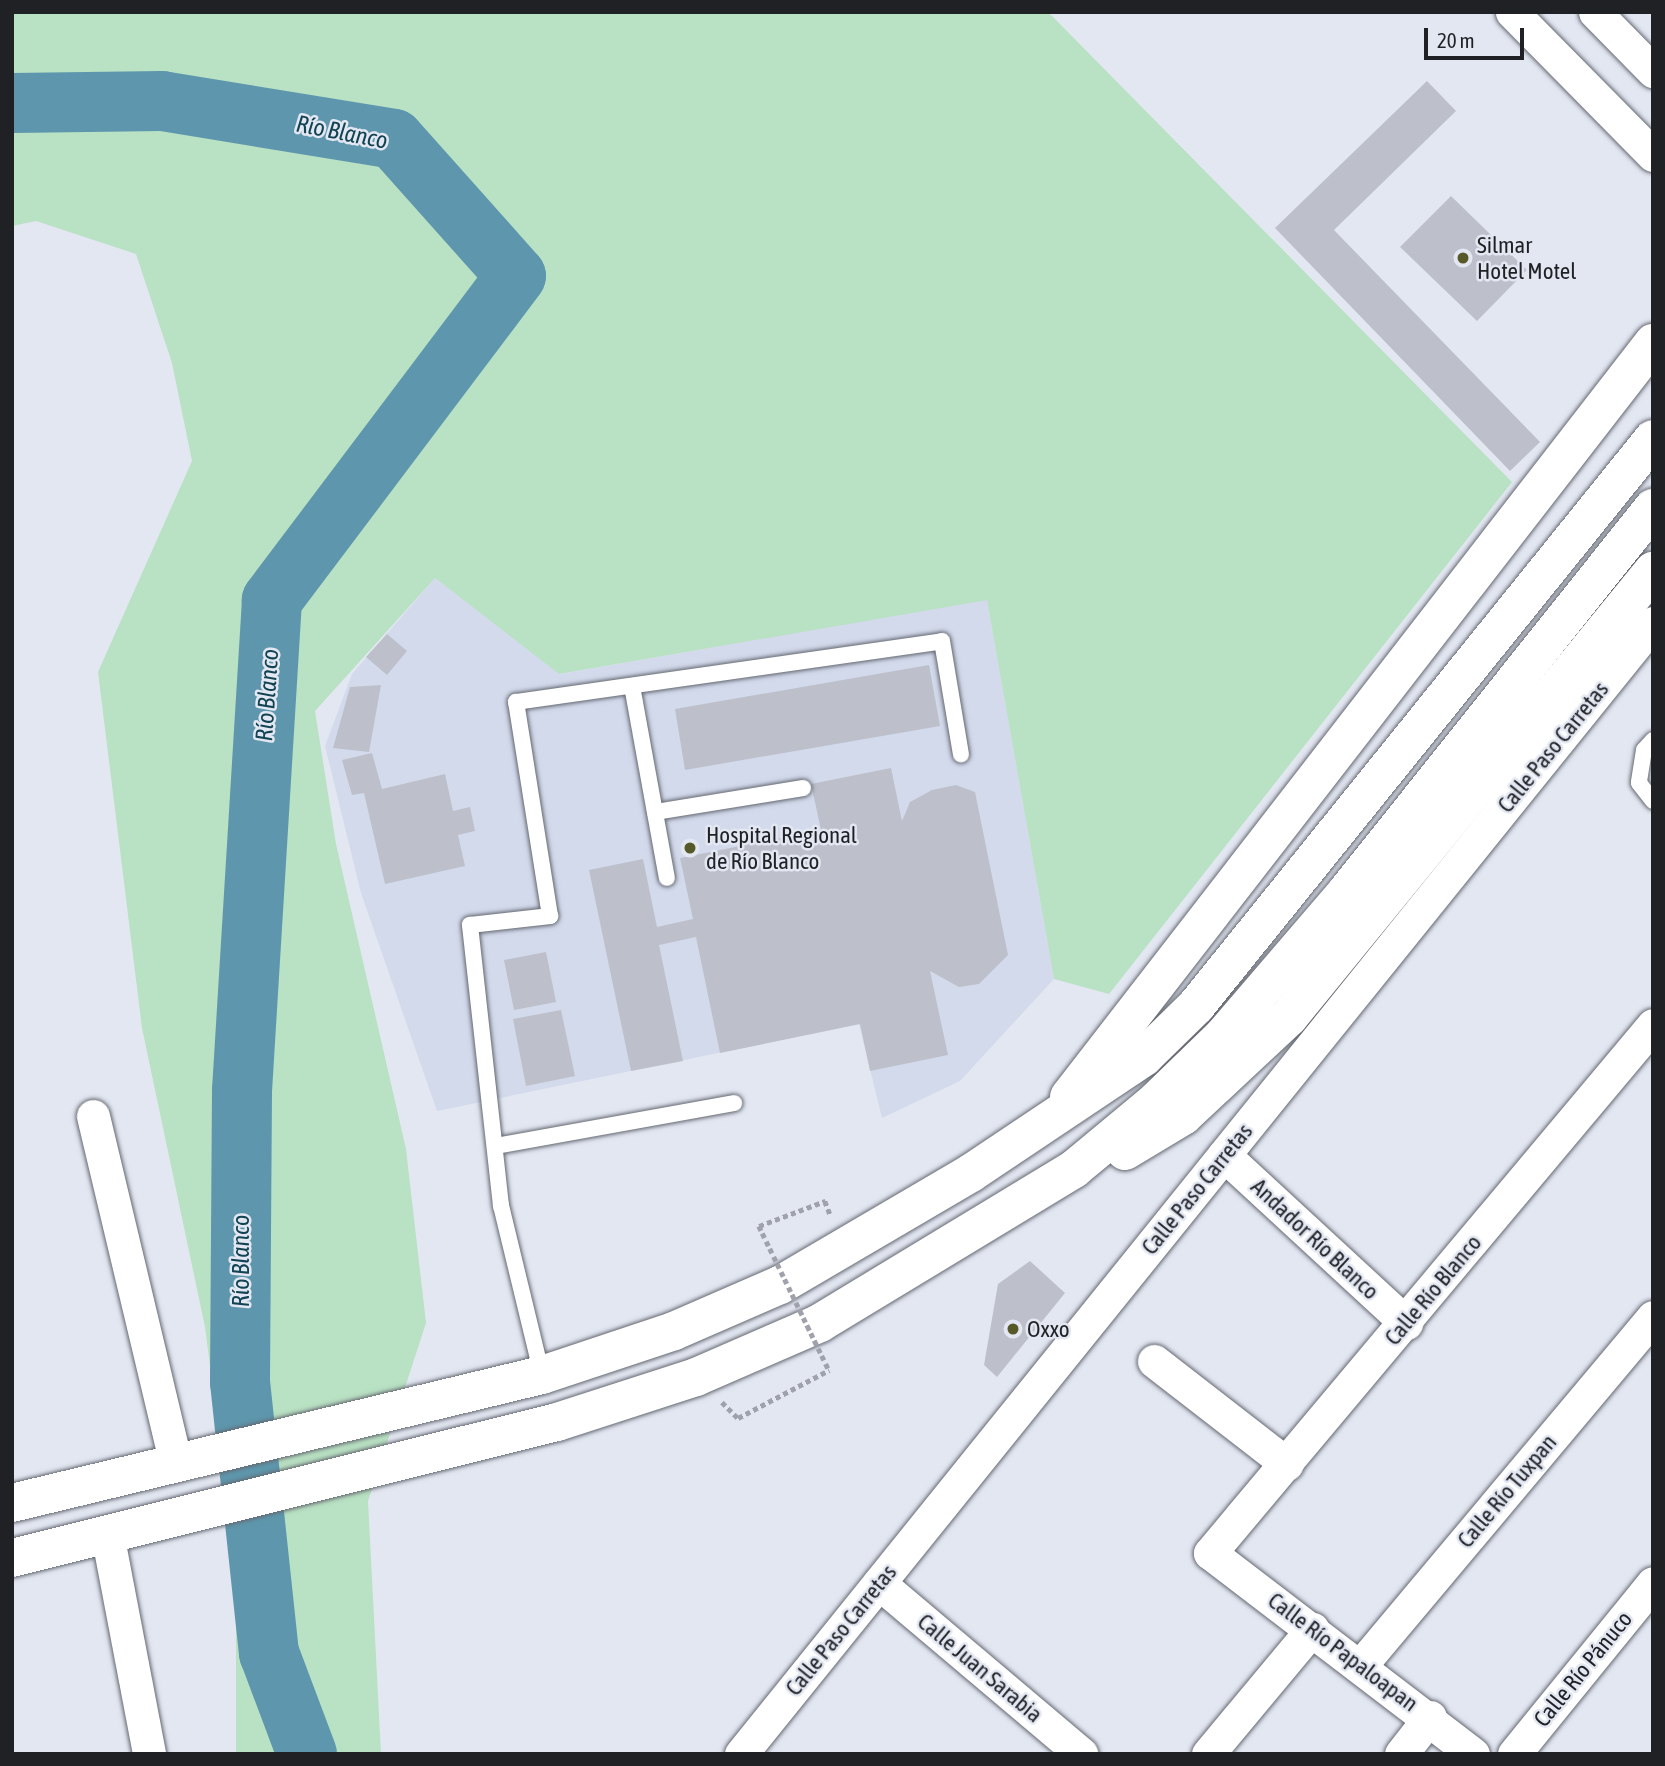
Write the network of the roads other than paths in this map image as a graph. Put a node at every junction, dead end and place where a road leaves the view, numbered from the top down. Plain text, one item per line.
1 (1512, 12) edge
2 (1595, 12) edge
3 (1653, 71) edge
4 (1653, 155) edge
5 (1653, 343) edge
6 (1653, 439) edge
7 (1653, 508) edge
8 (1653, 571) edge
9 (1653, 623) edge
10 (632, 686) junction
11 (1653, 740) edge
12 (961, 754) dead end
13 (803, 788) dead end
14 (1653, 801) edge
15 (655, 812) junction
16 (667, 878) dead end
17 (1653, 1026) edge
18 (734, 1103) dead end
19 (93, 1116) dead end
20 (1055, 1118) junction
21 (496, 1146) junction
22 (1224, 1155) junction
23 (1074, 1169) junction
24 (1653, 1317) edge
25 (1406, 1323) junction
26 (1154, 1361) dead end
27 (542, 1375) junction
28 (191, 1462) junction
29 (1287, 1464) junction
30 (12, 1503) edge
31 (107, 1534) junction
32 (1210, 1553) joint
33 (12, 1558) edge
34 (879, 1583) junction
35 (1653, 1583) edge
36 (1312, 1629) junction
37 (1361, 1665) junction
38 (1430, 1717) junction
39 (754, 1749) edge
40 (149, 1754) edge
41 (1081, 1754) edge
42 (1208, 1754) edge
43 (1401, 1754) edge
44 (1473, 1754) edge
45 (1514, 1754) edge

1 - 4 street
2 - 3 street
5 - 20 street
6 - 20 street
7 - 23 street
8 - 23 street
9 - 22 street, Calle Paso Carretas
10 - 12 lane
10 - 15 lane
10 - 21 lane
11 - 14 lane
13 - 15 lane
15 - 16 lane
17 - 25 street, Calle Río Blanco
18 - 21 lane
19 - 28 street
20 - 27 street
21 - 27 lane
22 - 25 street, Andador Río Blanco
22 - 34 street, Calle Paso Carretas
23 - 31 street
24 - 37 street, Calle Río Tuxpan
25 - 29 street, Calle Río Blanco
26 - 29 street
27 - 28 street
28 - 30 street
29 - 32 street, Calle Río Blanco
31 - 33 street
31 - 40 street
32 - 36 street, Calle Río Papaloapan
34 - 39 street, Calle Paso Carretas
34 - 41 street, Calle Juan Sarabia
35 - 45 street, Calle Río Pánuco
36 - 37 street, Calle Río Papaloapan
36 - 42 street
37 - 38 street, Calle Río Papaloapan
38 - 43 street
38 - 44 street, Calle Río Papaloapan

